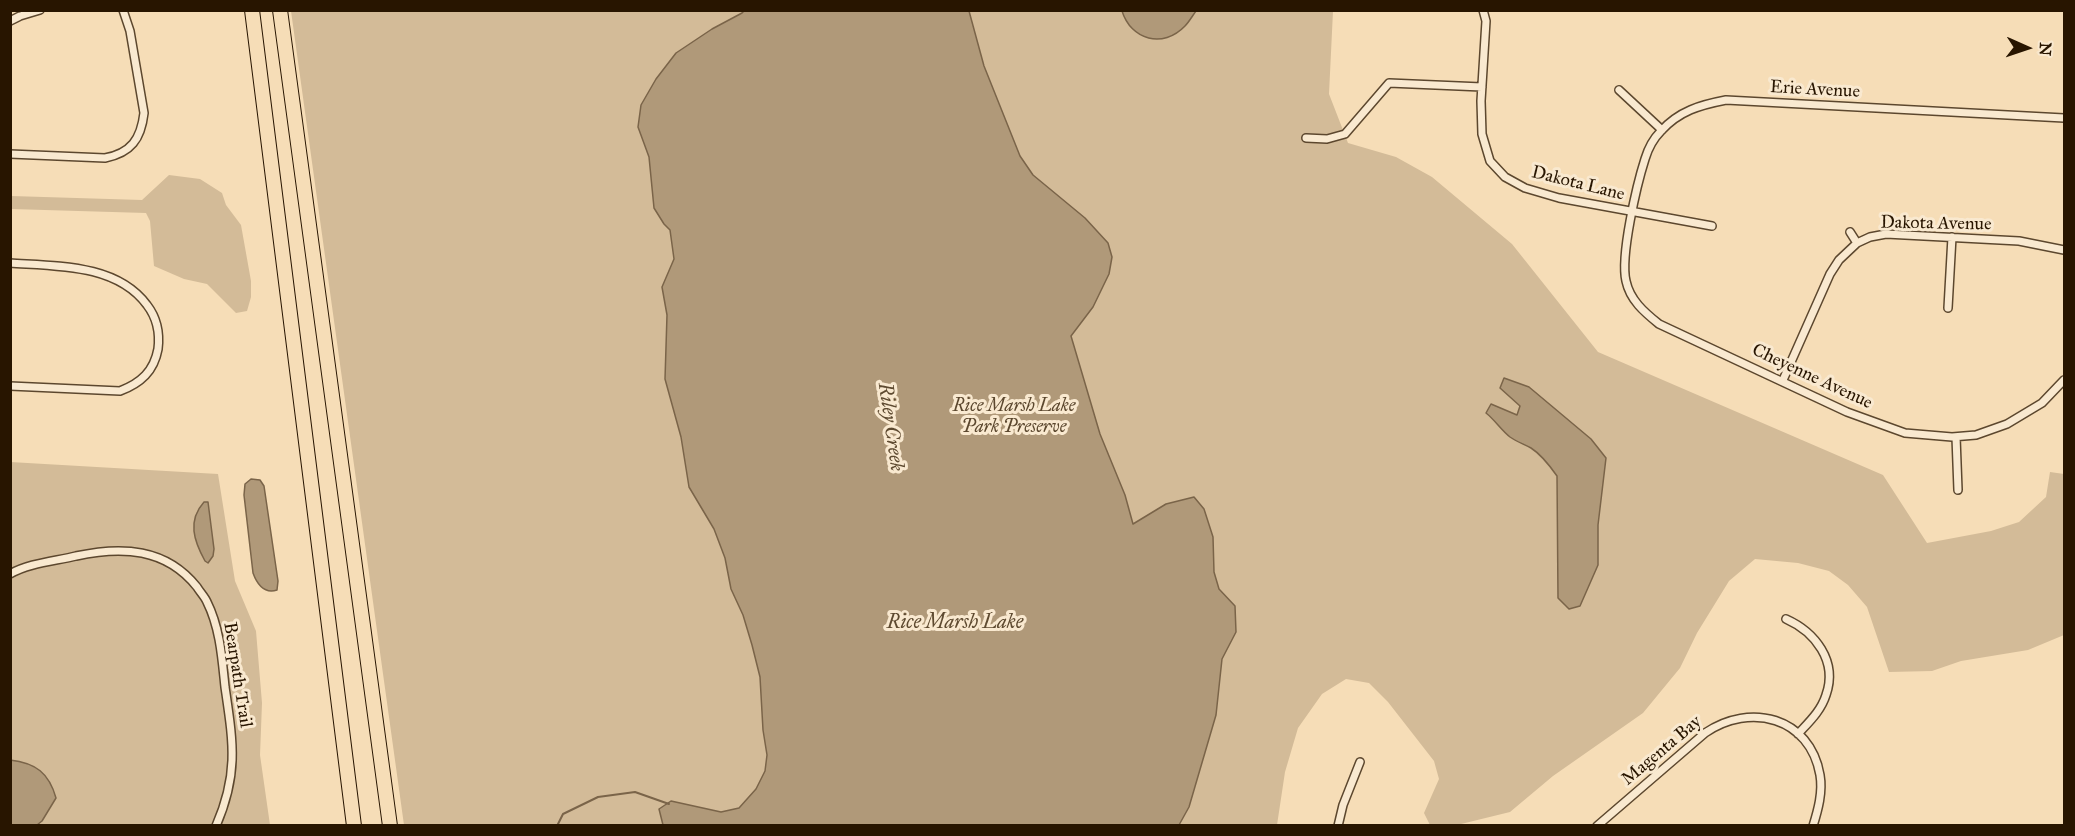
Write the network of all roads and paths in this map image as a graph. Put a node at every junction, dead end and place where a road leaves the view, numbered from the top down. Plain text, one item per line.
1 (40, 10) edge
2 (123, 10) edge
3 (252, 10) edge
4 (280, 10) edge
5 (1483, 10) edge
6 (10, 21) edge
7 (1482, 87) junction
8 (1619, 90) dead end
9 (2064, 118) edge
10 (1662, 130) junction
11 (1306, 138) dead end
12 (10, 154) edge
13 (1632, 212) junction
14 (1712, 226) dead end
15 (1850, 232) dead end
16 (1952, 237) junction
17 (1857, 243) junction
18 (2064, 250) edge
19 (10, 263) edge
20 (1948, 308) dead end
21 (1783, 381) junction
22 (2063, 383) edge
23 (10, 386) edge
24 (1956, 437) junction
25 (1958, 490) dead end
26 (10, 574) edge
27 (1785, 619) dead end
28 (1798, 734) junction
29 (1360, 762) dead end
30 (216, 825) edge
31 (354, 825) edge
32 (390, 825) edge
33 (1338, 825) edge
34 (1597, 825) edge
35 (1813, 825) edge

1 - 6 street
2 - 12 street
3 - 31 highway
4 - 32 highway
5 - 7 street, Dakota Lane
7 - 11 street
7 - 13 street, Dakota Lane
8 - 10 street
9 - 10 street, Erie Avenue
10 - 13 street, Erie Avenue
13 - 14 street, Dakota Lane
13 - 21 street, Cheyenne Avenue
15 - 17 street
16 - 17 street, Dakota Avenue
16 - 18 street, Dakota Avenue
16 - 20 street
17 - 21 street, Dakota Avenue
19 - 23 street
21 - 24 street, Cheyenne Avenue
22 - 24 street, Cheyenne Avenue
24 - 25 street
26 - 30 street, Bearpath Trail
27 - 28 street
28 - 34 street, Magenta Bay
28 - 35 street, Magenta Bay
29 - 33 street

